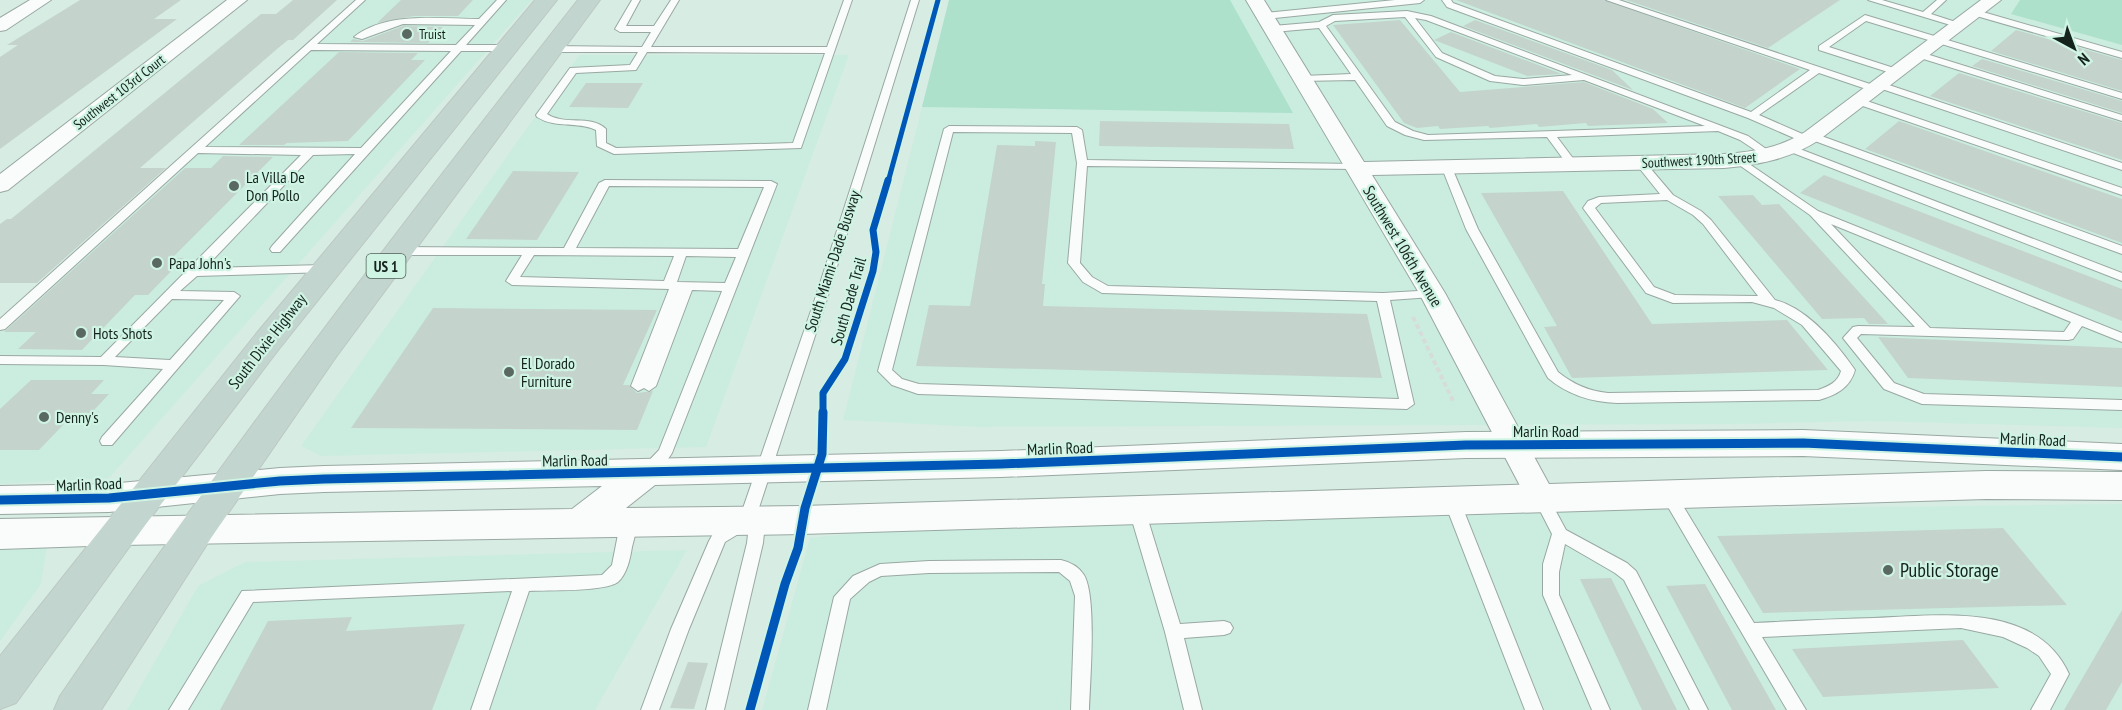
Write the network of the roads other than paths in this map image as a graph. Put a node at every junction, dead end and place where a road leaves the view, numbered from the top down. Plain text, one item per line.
1 (42, 0) edge
2 (238, 0) edge
3 (361, 0) edge
4 (502, 0) edge
5 (546, 0) edge
6 (588, 0) edge
7 (636, 0) edge
8 (675, 0) edge
9 (848, 0) edge
10 (915, 0) edge
11 (1420, 0) edge
12 (1446, 0) edge
13 (1610, 0) edge
14 (1872, 0) edge
15 (1942, 0) edge
16 (1976, 12) edge
17 (1407, 14) junction
18 (1925, 14) junction
19 (1264, 15) edge
20 (482, 22) junction
21 (1321, 25) junction
22 (0, 26) edge
23 (658, 29) junction
24 (359, 37) dead end
25 (1940, 40) junction
26 (310, 47) junction
27 (458, 48) junction
28 (506, 48) junction
29 (551, 48) junction
30 (646, 49) junction
31 (832, 50) junction
32 (1920, 55) junction
33 (2122, 55) edge
34 (1817, 70) junction
35 (1897, 72) junction
36 (1359, 76) junction
37 (1585, 77) junction
38 (1303, 79) junction
39 (1871, 92) junction
40 (2122, 96) edge
41 (1752, 116) junction
42 (2122, 118) edge
43 (1720, 129) junction
44 (1550, 133) junction
45 (1804, 142) junction
46 (195, 150) junction
47 (364, 151) junction
48 (310, 152) junction
49 (1771, 156) junction
50 (1739, 160) junction
51 (1082, 163) junction
52 (1641, 164) junction
53 (1573, 165) junction
54 (2122, 167) edge
55 (1355, 168) junction
56 (1447, 168) junction
57 (0, 185) edge
58 (2122, 192) edge
59 (1669, 197) junction
60 (1814, 213) junction
61 (276, 249) dead end
62 (2122, 250) edge
63 (398, 251) junction
64 (530, 252) junction
65 (568, 252) junction
66 (682, 252) junction
67 (743, 253) junction
68 (324, 269) junction
69 (194, 272) junction
70 (2122, 277) edge
71 (677, 286) junction
72 (730, 287) junction
73 (1432, 293) junction
74 (169, 295) junction
75 (1383, 297) junction
76 (1770, 302) junction
77 (2079, 321) junction
78 (0, 326) edge
79 (1926, 330) junction
80 (2122, 338) edge
81 (0, 360) edge
82 (104, 361) junction
83 (174, 365) junction
84 (644, 386) dead end
85 (2122, 405) edge
86 (107, 441) dead end
87 (1513, 444) junction
88 (2122, 457) edge
89 (1130, 459) junction
90 (1001, 464) junction
91 (764, 470) junction
92 (646, 472) junction
93 (2122, 486) edge
94 (225, 487) junction
95 (147, 495) junction
96 (1670, 495) junction
97 (1541, 497) junction
98 (0, 500) edge
99 (1452, 501) junction
100 (1137, 510) junction
101 (1005, 514) junction
102 (747, 521) junction
103 (628, 524) junction
104 (578, 525) junction
105 (197, 529) junction
106 (120, 530) junction
107 (0, 534) edge
108 (1560, 534) junction
109 (523, 584) junction
110 (1224, 628) dead end
111 (1750, 630) junction
112 (1174, 632) junction
113 (0, 690) edge
114 (76, 710) edge
115 (178, 710) edge
116 (480, 710) edge
117 (650, 710) edge
118 (715, 710) edge
119 (817, 710) edge
120 (1080, 710) edge
121 (1193, 710) edge
122 (1534, 710) edge
123 (1601, 710) edge
124 (1699, 710) edge
125 (1797, 710) edge
126 (2040, 710) edge

1 - 22 street
2 - 57 street, Southwest 103rd Court
3 - 26 lane
4 - 20 lane
5 - 28 highway, South Dixie Highway / US 1
6 - 29 highway, US 1
7 - 23 lane
8 - 23 lane
9 - 31 lane
10 - 91 lane, South Miami-Dade Busway
11 - 19 lane
12 - 41 lane
13 - 34 lane
14 - 18 lane
15 - 18 lane
16 - 18 lane
16 - 25 street, Southwest 190th Street
16 - 33 lane
17 - 21 lane
17 - 37 lane
17 - 37 lane
19 - 21 lane
19 - 38 street, Southwest 106th Avenue
20 - 24 lane
20 - 27 lane
21 - 36 lane
23 - 30 lane
25 - 32 street, Southwest 190th Street
25 - 35 lane
25 - 40 lane
26 - 27 lane
26 - 46 lane
27 - 28 lane
27 - 47 lane
28 - 29 highway
28 - 68 highway, South Dixie Highway / US 1
29 - 30 lane
29 - 63 highway, US 1
30 - 31 lane
30 - 31 lane
32 - 35 street, Southwest 190th Street
32 - 42 lane
34 - 39 lane
34 - 41 lane
35 - 39 street, Southwest 190th Street
36 - 38 lane
36 - 44 lane
37 - 43 lane
38 - 55 street, Southwest 106th Avenue
39 - 45 street, Southwest 190th Street
39 - 54 lane
39 - 58 lane
41 - 45 lane
43 - 44 lane
43 - 49 lane
44 - 53 lane
45 - 49 street, Southwest 190th Street
45 - 62 lane
45 - 70 lane
46 - 48 lane
46 - 78 lane
47 - 48 lane
47 - 61 lane
48 - 69 lane
49 - 50 street, Southwest 190th Street
50 - 52 street, Southwest 190th Street
50 - 60 lane
51 - 55 lane
51 - 75 lane
51 - 75 lane
52 - 53 street, Southwest 190th Street
52 - 59 lane
53 - 56 street, Southwest 190th Street
55 - 56 street, Southwest 190th Street
55 - 73 street, Southwest 106th Avenue
56 - 76 lane
59 - 76 lane
59 - 76 lane
60 - 77 lane
60 - 79 lane
63 - 64 lane
63 - 94 highway, US 1
64 - 65 lane
64 - 71 lane
65 - 66 lane
65 - 67 lane
66 - 67 lane
66 - 71 lane
67 - 72 lane
68 - 69 lane
68 - 95 highway, South Dixie Highway / US 1
69 - 74 lane
71 - 72 lane
71 - 84 lane
72 - 92 lane
73 - 75 lane
73 - 87 street, Southwest 106th Avenue
74 - 82 lane
74 - 83 lane
77 - 79 lane
77 - 80 lane
79 - 85 lane
81 - 82 lane
82 - 83 lane
83 - 86 lane
87 - 88 street, Marlin Road
87 - 89 street, Marlin Road
87 - 97 street, Southwest 106th Avenue
89 - 90 street, Marlin Road
89 - 100 street
90 - 91 street, Marlin Road
90 - 101 street
91 - 92 street, Marlin Road
91 - 102 lane, South Miami-Dade Busway
92 - 94 street, Marlin Road
92 - 104 street
93 - 96 street
94 - 95 street, Marlin Road
94 - 105 highway, US 1
95 - 98 street, Marlin Road
95 - 106 highway, South Dixie Highway / US 1
96 - 97 street
96 - 111 lane
97 - 99 street
97 - 108 lane
99 - 100 street
99 - 122 lane
100 - 101 street
100 - 112 lane
101 - 102 street
102 - 103 street
102 - 117 lane
102 - 118 lane
103 - 104 street
103 - 109 lane
104 - 105 street
105 - 106 street
105 - 114 highway, US 1
106 - 107 street
106 - 113 highway, South Dixie Highway / US 1
108 - 123 lane
108 - 124 lane
109 - 115 lane
109 - 116 lane
110 - 112 lane
111 - 125 lane
111 - 126 lane
112 - 121 lane
119 - 120 lane

